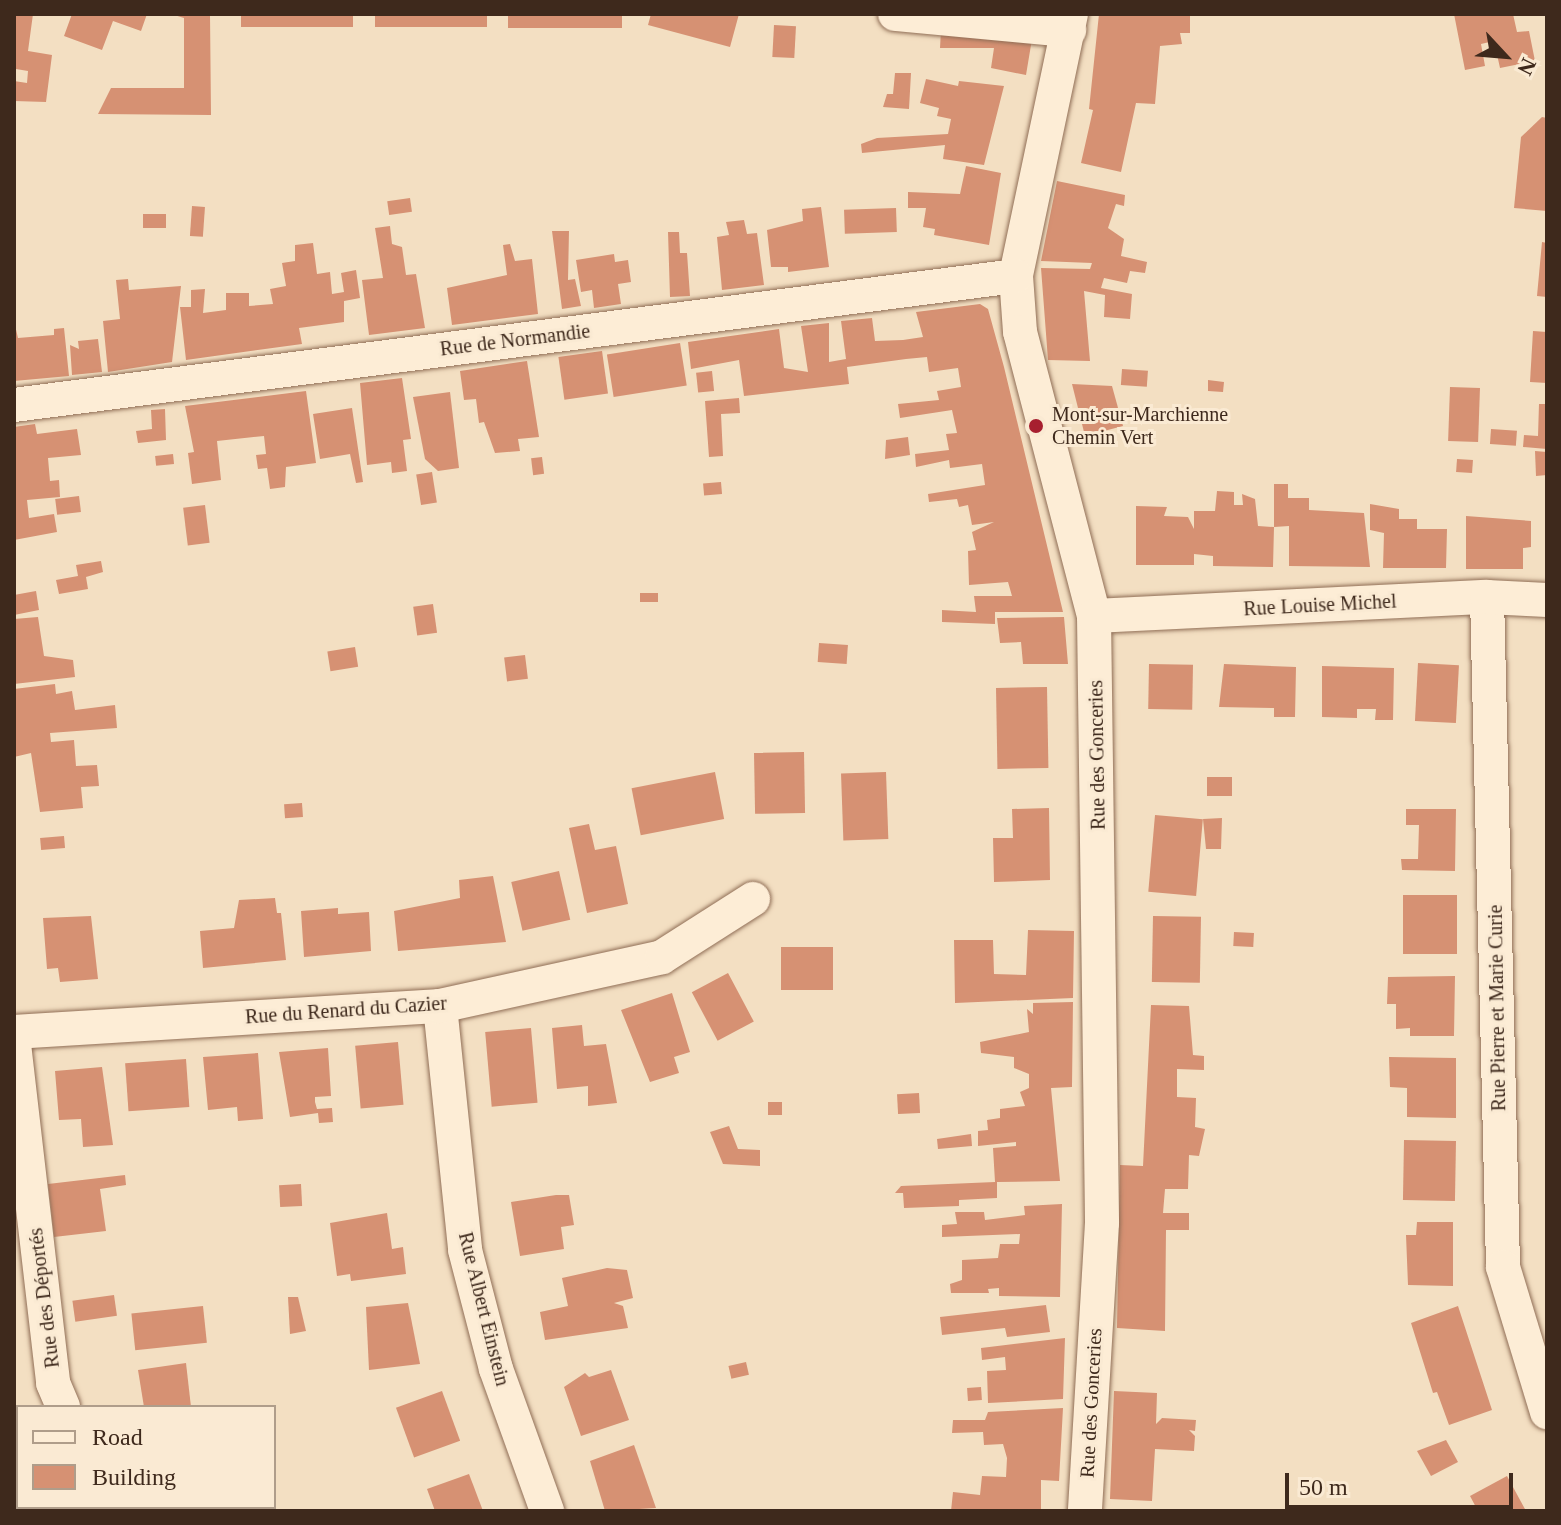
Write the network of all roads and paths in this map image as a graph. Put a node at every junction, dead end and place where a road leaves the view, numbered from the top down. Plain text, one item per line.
1 (895, 14) edge
2 (1070, 22) edge
3 (1016, 276) junction
4 (14, 405) edge
5 (1487, 597) junction
6 (1547, 600) edge
7 (1094, 616) junction
8 (753, 899) dead end
9 (440, 1006) junction
10 (14, 1032) edge
11 (14, 1044) edge
12 (62, 1405) edge
13 (1547, 1412) edge
14 (547, 1511) edge
15 (1085, 1511) edge

1 - 2 street
2 - 3 street, Rue des Gonceries
3 - 4 street, Rue de Normandie
3 - 7 street, Rue des Gonceries
5 - 6 street, Rue Louise Michel
5 - 7 street, Rue Louise Michel
5 - 13 street, Rue Pierre et Marie Curie
7 - 15 street, Rue des Gonceries
8 - 9 street, Rue du Renard du Cazier
9 - 10 street, Rue du Renard du Cazier
9 - 14 street, Rue Albert Einstein
11 - 12 street, Rue des Déportés

